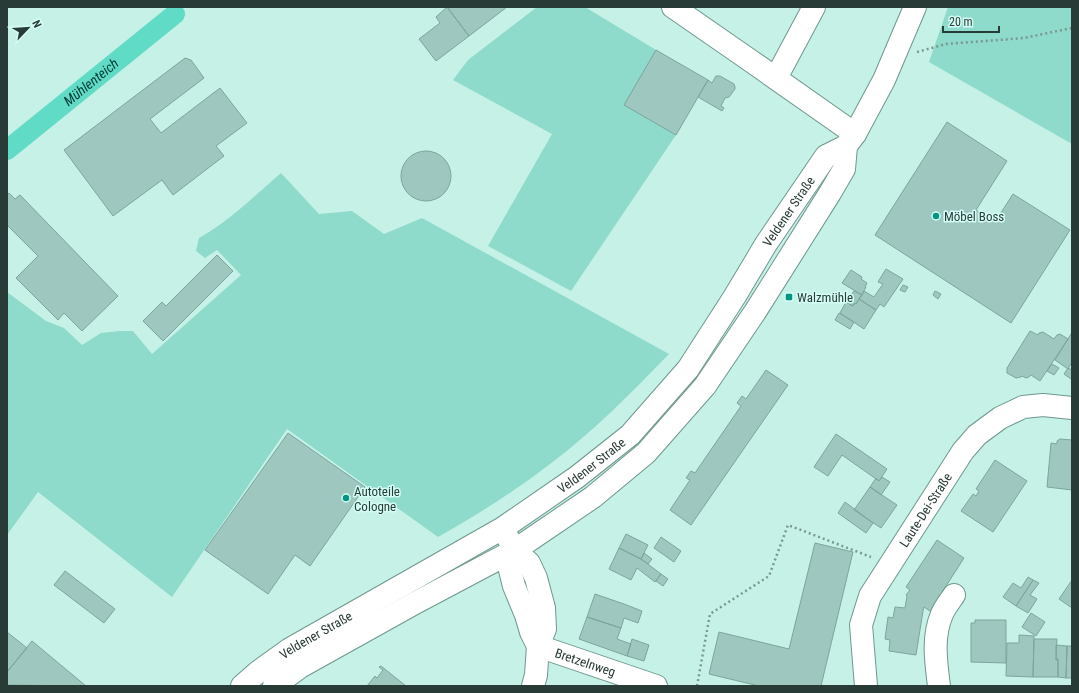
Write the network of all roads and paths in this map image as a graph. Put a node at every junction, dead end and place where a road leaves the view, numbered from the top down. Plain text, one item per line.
1 (672, 7) edge
2 (814, 7) edge
3 (914, 7) edge
4 (1072, 28) edge
5 (894, 58) junction
6 (776, 78) junction
7 (850, 140) junction
8 (1072, 408) edge
9 (503, 528) junction
10 (515, 550) junction
11 (890, 565) junction
12 (954, 595) dead end
13 (538, 646) junction
14 (242, 686) edge
15 (274, 686) edge
16 (533, 686) edge
17 (656, 686) edge
18 (697, 686) edge
19 (866, 686) edge
20 (939, 686) edge

1 - 6 street
2 - 6 street
3 - 5 street, Veldener Straße
4 - 5 path
5 - 7 street, Veldener Straße
6 - 7 street
7 - 9 street, Veldener Straße
7 - 10 street, Veldener Straße
8 - 11 street, Laute-Dei-Straße
9 - 10 street
9 - 14 street, Veldener Straße
10 - 13 street
10 - 15 street, Veldener Straße
11 - 18 path
11 - 19 street, Laute-Dei-Straße
12 - 20 street
13 - 16 street
13 - 17 street, Bretzelnweg

